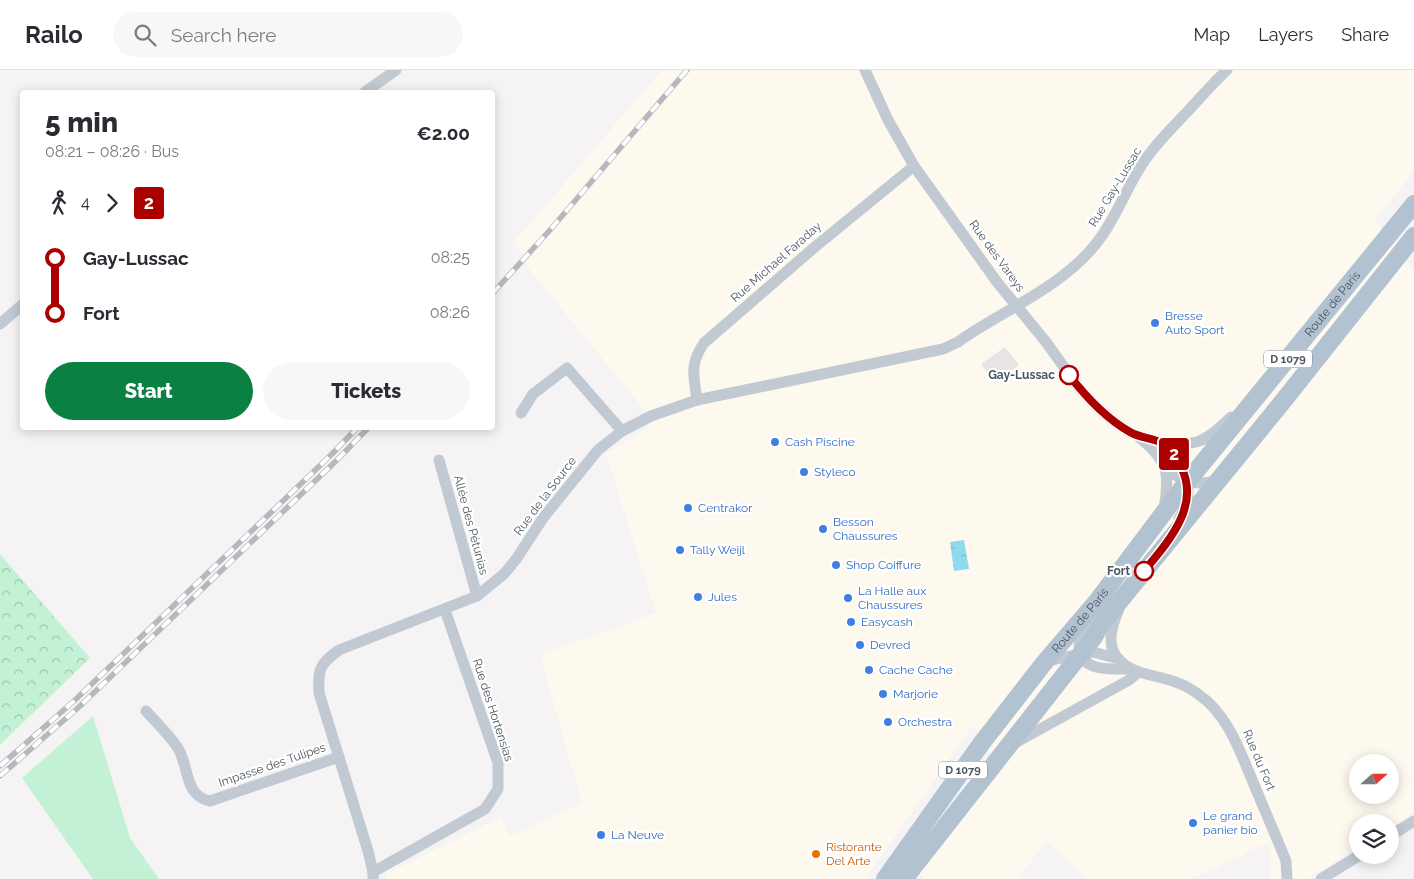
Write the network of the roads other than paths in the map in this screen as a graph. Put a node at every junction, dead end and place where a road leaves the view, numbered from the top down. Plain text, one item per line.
1 (396, 70) edge
2 (865, 70) edge
3 (1228, 70) edge
4 (369, 90) edge
5 (914, 166) junction
6 (1414, 204) edge
7 (1414, 236) edge
8 (1016, 306) junction
9 (20, 307) edge
10 (0, 324) edge
11 (1267, 384) junction
12 (697, 400) junction
13 (521, 413) dead end
14 (622, 431) junction
15 (1136, 435) junction
16 (1161, 442) junction
17 (439, 460) dead end
18 (1163, 463) junction
19 (1217, 481) junction
20 (1186, 482) junction
21 (1163, 515) junction
22 (1172, 536) junction
23 (1126, 592) junction
24 (477, 596) junction
25 (1098, 600) junction
26 (445, 610) junction
27 (1080, 654) junction
28 (1119, 659) junction
29 (1044, 663) junction
30 (1135, 671) junction
31 (146, 711) dead end
32 (1008, 748) junction
33 (338, 757) junction
34 (1414, 821) edge
35 (1399, 830) edge
36 (1349, 862) edge
37 (373, 875) edge
38 (885, 879) edge
39 (904, 879) edge
40 (1287, 879) edge
41 (1320, 879) edge

1 - 4 street
2 - 5 street, Rue des Vareys
3 - 8 street, Rue Gay-Lussac
5 - 8 street, Rue des Vareys
5 - 12 street, Rue Michael Faraday
6 - 11 main road, Route de Paris / D 1079
7 - 19 main road, Route de Paris / D 1079
8 - 12 street, Rue de la Source
8 - 15 street, Rue des Vareys
9 - 10 street
11 - 16 street, Rue des Vareys
11 - 20 main road, Route de Paris / D 1079
12 - 14 street, Rue de la Source
13 - 14 street
14 - 24 street, Rue de la Source
15 - 16 street, Rue des Vareys
15 - 18 street, Rue des Vareys
16 - 20 street
17 - 24 street, Allée des Pétunias
18 - 20 street, Rue des Vareys
18 - 21 street
19 - 20 street
19 - 22 main road, Route de Paris / D 1079
20 - 21 main road, Route de Paris / D 1079
20 - 22 street
21 - 25 main road, Route de Paris / D 1079
22 - 23 main road, Route de Paris / D 1079
23 - 27 main road, Route de Paris / D 1079
23 - 28 street
24 - 26 street, Rue de la Source
25 - 27 street
25 - 29 main road, Route de Paris / D 1079
26 - 33 street, Rue de la Source
26 - 37 street, Rue des Hortensias
27 - 28 street, Rue du Fort
27 - 29 street, Rue du Fort
27 - 30 street, Rue du Fort
27 - 32 main road, Route de Paris / D 1079
28 - 30 street, Rue du Fort
29 - 38 main road, Route de Paris / D 1079
30 - 32 street
30 - 40 street, Rue du Fort
31 - 33 street, Impasse des Tulipes
32 - 39 main road, Route de Paris / D 1079
33 - 37 street, Rue de la Source
34 - 35 street
36 - 41 street

